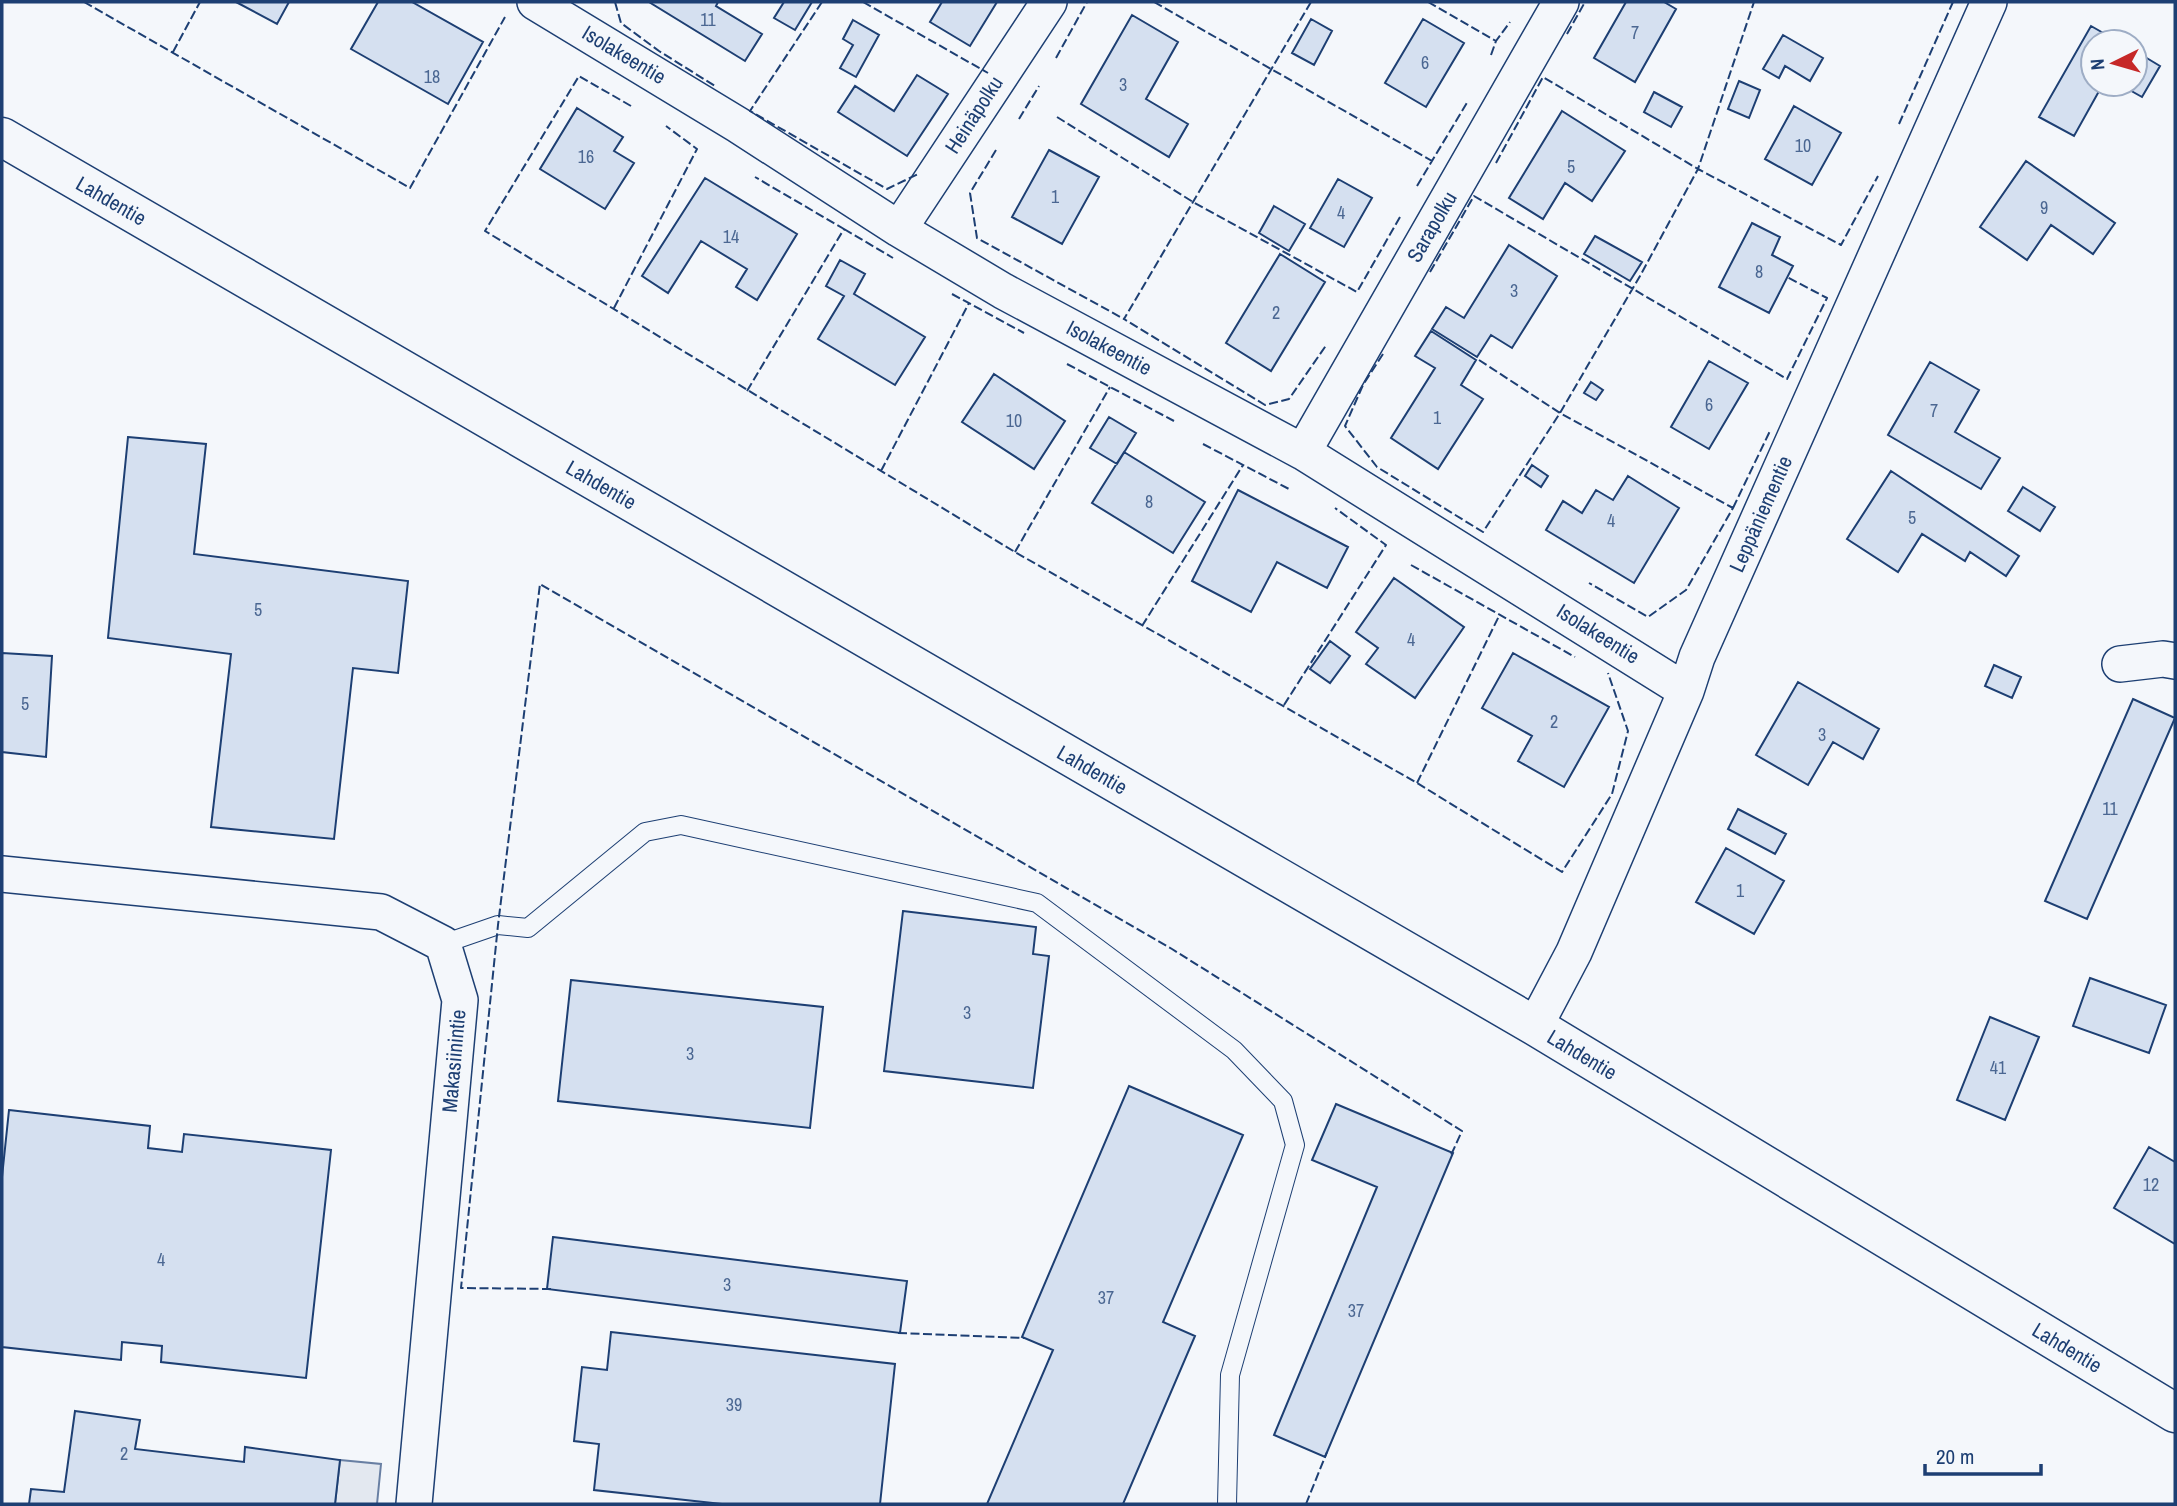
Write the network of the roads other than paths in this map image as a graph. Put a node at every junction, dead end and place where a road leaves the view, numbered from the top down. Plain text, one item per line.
1 (1049, 2) edge
2 (1561, 2) edge
3 (1989, 2) edge
4 (555, 7) edge
5 (2, 137) edge
6 (899, 229) junction
7 (1304, 452) junction
8 (2175, 661) edge
9 (2120, 664) dead end
10 (1686, 691) junction
11 (2, 874) edge
12 (443, 944) junction
13 (1535, 1026) junction
14 (2175, 1413) edge
15 (414, 1504) edge
16 (1227, 1504) edge

1 - 6 street, Heinäpolku
2 - 7 street, Sarapolku
3 - 10 street, Leppäniementie
4 - 6 street, Isolakeentie
5 - 13 main road, Lahdentie
6 - 7 street, Isolakeentie
7 - 10 street, Isolakeentie
8 - 9 street
10 - 13 street, Leppäniementie
11 - 12 street
12 - 15 street, Makasiinintie
12 - 16 lane
13 - 14 main road, Lahdentie

